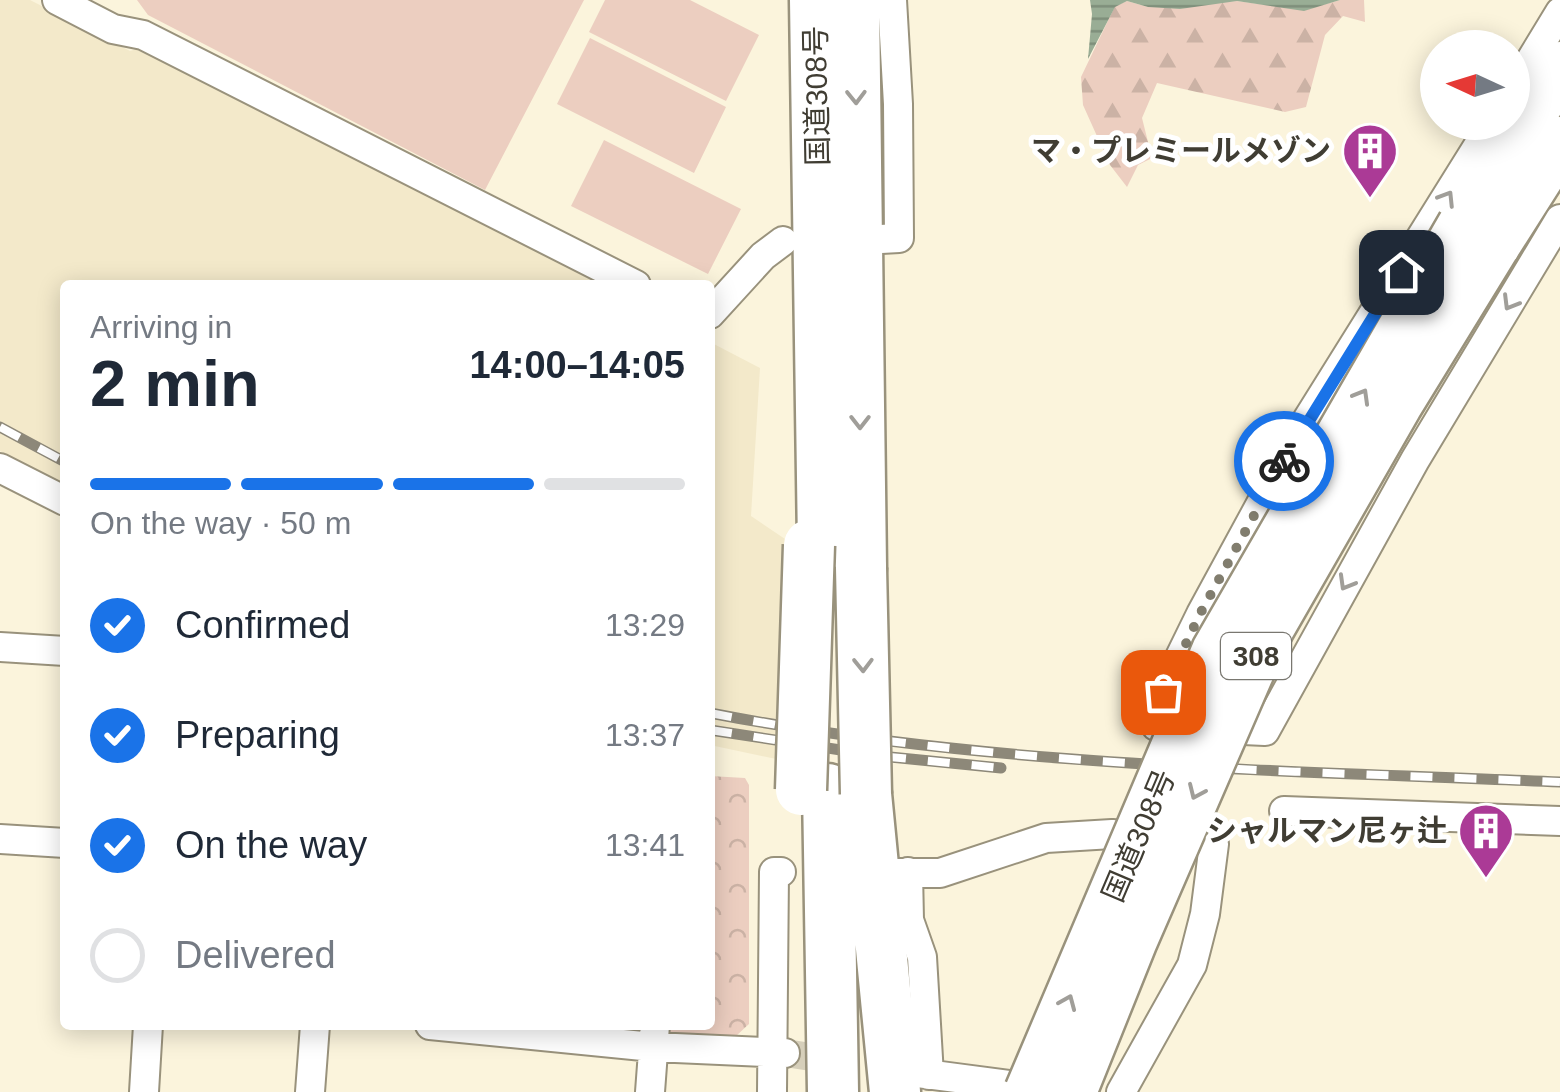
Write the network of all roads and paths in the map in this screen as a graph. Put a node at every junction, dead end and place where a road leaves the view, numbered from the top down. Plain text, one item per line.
1 (58, 0) edge
2 (815, 0) edge
3 (854, 0) edge
4 (892, 0) edge
5 (1560, 12) edge
6 (1530, 62) edge
7 (1560, 67) edge
8 (1482, 140) edge
9 (1560, 142) edge
10 (1560, 219) edge
11 (1479, 235) junction
12 (882, 239) dead end
13 (802, 252) junction
14 (626, 280) edge
15 (715, 309) edge
16 (0, 468) edge
17 (60, 498) edge
18 (831, 553) junction
19 (0, 647) edge
20 (60, 651) edge
21 (832, 791) junction
22 (1284, 811) dead end
23 (1560, 821) edge
24 (0, 839) edge
25 (60, 843) edge
26 (781, 872) dead end
27 (148, 1030) edge
28 (315, 1030) edge
29 (532, 1030) edge
30 (654, 1036) edge
31 (786, 1066) edge
32 (914, 1080) edge
33 (144, 1092) edge
34 (310, 1092) edge
35 (650, 1092) edge
36 (772, 1092) edge
37 (833, 1092) edge
38 (872, 1092) edge
39 (1030, 1092) edge
40 (1069, 1092) edge
41 (1120, 1092) edge

1 - 14 street
2 - 13 highway, 国道308号
3 -> 18 highway, 国道308号
4 - 12 street
5 - 6 street
7 - 11 highway, 国道308号 / 308
10 -> 8 street
9 - 11 highway, 国道308号 / 308
39 -> 11 highway, 国道308号 / 308, bridge
11 -> 40 highway, 国道308号 / 308, bridge
13 - 15 street
13 - 18 highway, 国道308号
16 - 17 street
18 - 21 highway, bridge
19 - 20 street
21 - 31 highway
21 - 32 highway
21 - 37 highway
21 - 38 highway
22 - 23 street
24 - 25 street
26 - 31 street
27 - 33 street
28 - 34 street
29 - 30 street
30 - 31 street
30 - 35 street
31 - 36 street
32 - 40 street
32 - 41 street

